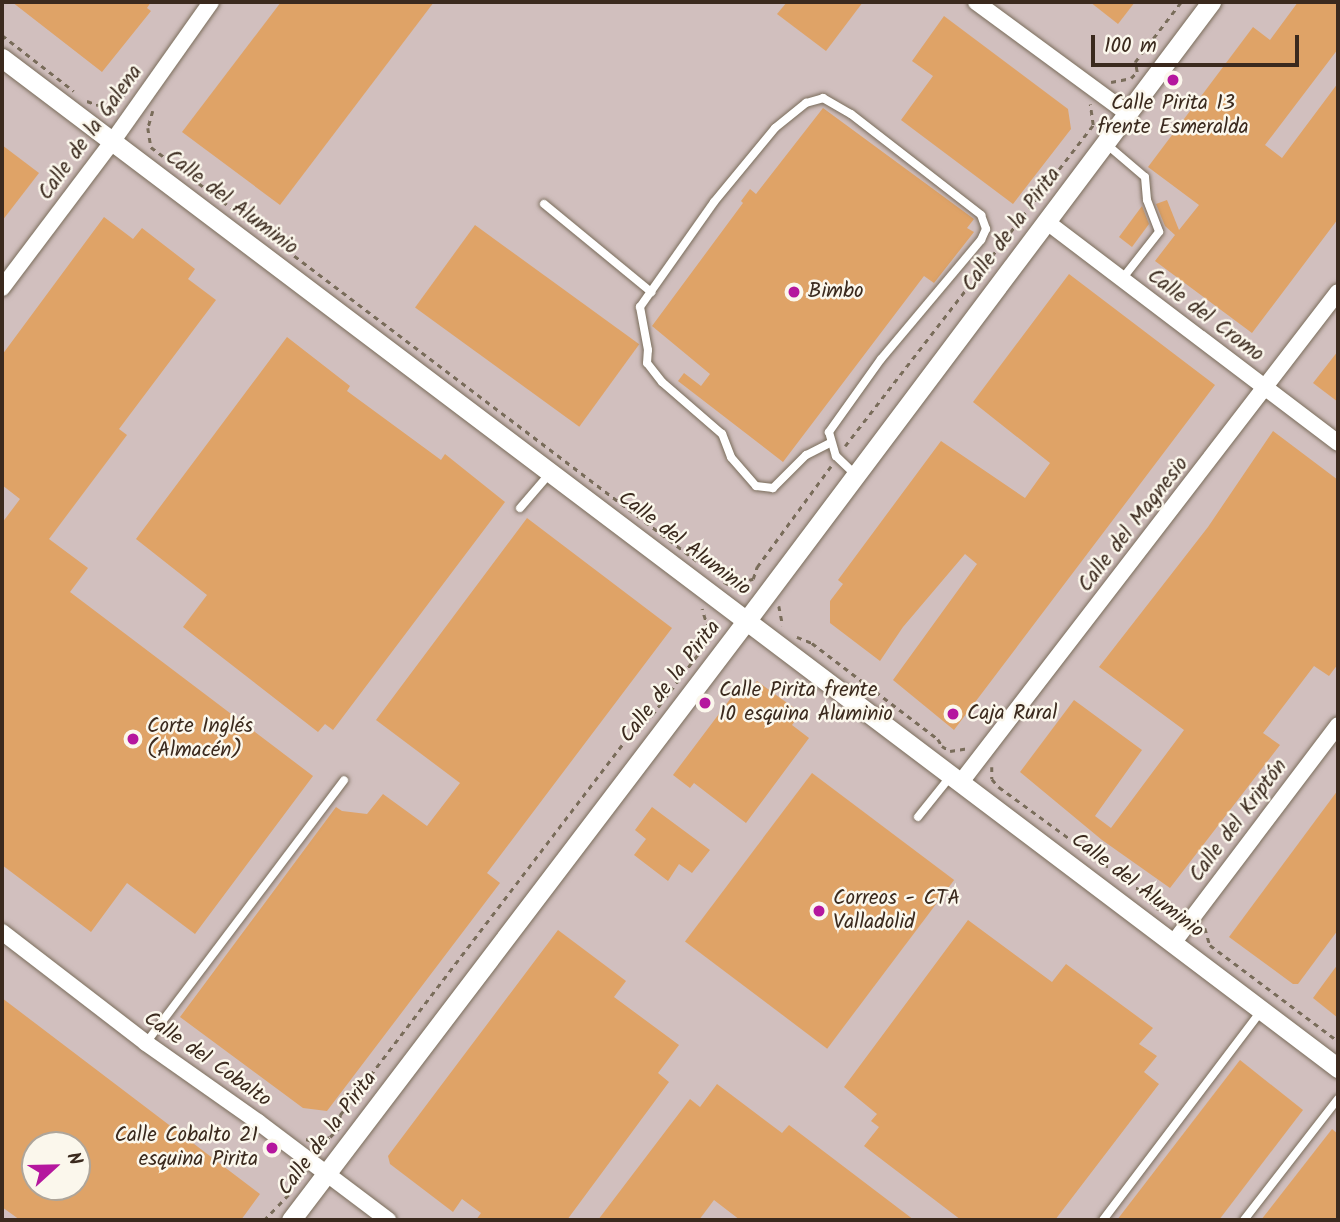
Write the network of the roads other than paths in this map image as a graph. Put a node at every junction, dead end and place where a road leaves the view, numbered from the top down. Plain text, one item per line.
1 (211, 2) edge
2 (976, 2) edge
3 (1211, 2) edge
4 (2, 58) edge
5 (1127, 113) junction
6 (112, 142) junction
7 (1105, 144) junction
8 (544, 204) dead end
9 (1047, 222) junction
10 (1122, 279) junction
11 (2, 288) edge
12 (651, 292) junction
13 (1338, 292) edge
14 (1266, 388) junction
15 (830, 443) junction
16 (1338, 443) edge
17 (551, 472) junction
18 (856, 475) junction
19 (520, 508) dead end
20 (747, 620) junction
21 (1338, 725) edge
22 (956, 778) junction
23 (344, 780) dead end
24 (918, 817) dead end
25 (2, 932) edge
26 (1174, 942) junction
27 (1262, 1010) junction
28 (146, 1043) junction
29 (1338, 1068) edge
30 (1338, 1099) edge
31 (327, 1173) junction
32 (291, 1220) edge
33 (388, 1220) edge
34 (1103, 1220) edge
35 (1244, 1220) edge

1 - 6 street, Calle de la Galena
2 - 5 street
3 - 5 street, Calle de la Pirita
4 - 6 street, Calle del Aluminio
5 - 7 street, Calle de la Pirita
6 - 11 street, Calle de la Galena
6 - 17 street, Calle del Aluminio
7 - 9 street, Calle de la Pirita
7 - 10 lane
8 - 12 lane
9 - 10 street, Calle del Cromo
9 - 18 street, Calle de la Pirita
10 - 14 street, Calle del Cromo
12 - 15 lane
12 - 15 lane
13 - 14 street, Calle del Magnesio
14 - 16 street, Calle del Cromo
14 - 22 street, Calle del Magnesio
15 - 18 lane
17 - 19 lane
17 - 20 street, Calle del Aluminio
18 - 20 street, Calle de la Pirita
20 - 22 street, Calle del Aluminio
20 - 31 street, Calle de la Pirita
21 - 26 street, Calle del Kriptón
22 - 24 lane
22 - 26 street, Calle del Aluminio
23 - 28 lane
25 - 28 street, Calle del Cobalto
26 - 27 street, Calle del Aluminio
27 - 29 street, Calle del Aluminio
27 - 34 lane
28 - 31 street, Calle del Cobalto
30 - 35 lane
31 - 32 street, Calle de la Pirita
31 - 33 street, Calle del Cobalto

